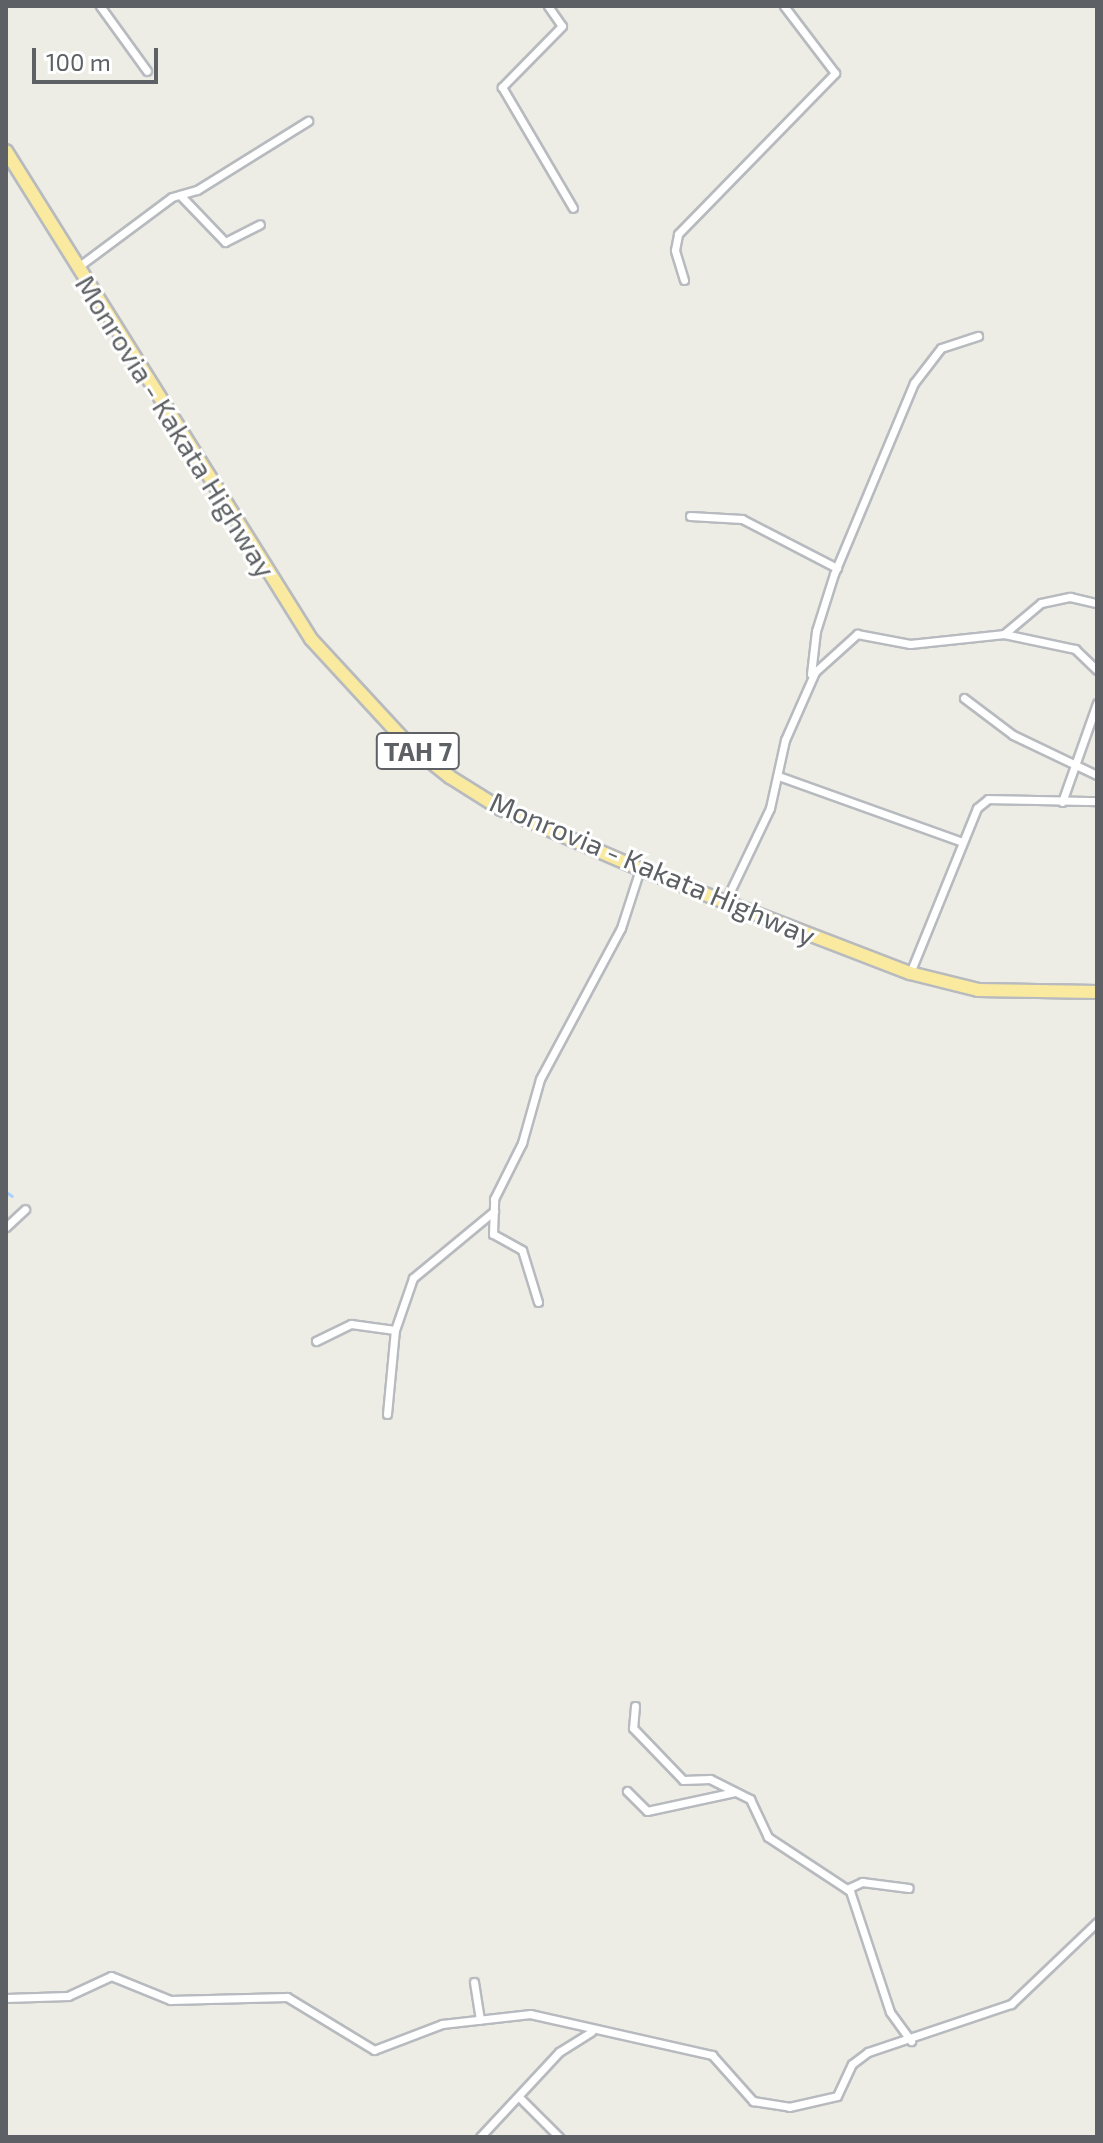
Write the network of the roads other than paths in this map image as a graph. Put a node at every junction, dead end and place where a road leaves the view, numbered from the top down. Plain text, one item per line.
1 (100, 6) edge
2 (548, 6) edge
3 (784, 6) edge
4 (147, 71) dead end
5 (308, 121) dead end
6 (6, 151) edge
7 (180, 195) junction
8 (573, 208) dead end
9 (260, 224) dead end
10 (78, 267) junction
11 (684, 280) dead end
12 (978, 336) dead end
13 (690, 516) dead end
14 (837, 568) junction
15 (1097, 603) edge
16 (1004, 634) junction
17 (1097, 670) edge
18 (811, 674) dead end
19 (964, 698) dead end
20 (1097, 703) edge
21 (1070, 766) junction
22 (1097, 775) edge
23 (781, 777) junction
24 (1097, 801) edge
25 (1062, 802) junction
26 (960, 841) junction
27 (640, 869) junction
28 (725, 902) junction
29 (910, 973) junction
30 (1097, 992) edge
31 (25, 1209) dead end
32 (494, 1211) junction
33 (6, 1227) edge
34 (538, 1302) dead end
35 (395, 1330) junction
36 (316, 1341) dead end
37 (387, 1414) dead end
38 (635, 1706) dead end
39 (627, 1791) dead end
40 (735, 1792) junction
41 (909, 1888) dead end
42 (847, 1889) junction
43 (1097, 1922) edge
44 (474, 1982) dead end
45 (6, 1998) edge
46 (480, 2020) junction
47 (592, 2032) junction
48 (911, 2041) junction
49 (519, 2097) junction
50 (480, 2137) edge
51 (559, 2137) edge

1 - 4 street
2 - 8 street
3 - 11 street
5 - 7 street
6 - 10 highway, Monrovia - Kakata Highway / TAH 7
7 - 9 street
7 - 10 street
10 - 27 highway, Monrovia - Kakata Highway / TAH 7
12 - 14 street
13 - 14 street
14 - 18 street
15 - 16 street
16 - 17 street
16 - 23 street
19 - 21 street
20 - 21 street
21 - 22 street
21 - 25 street
23 - 26 street
23 - 28 street
24 - 25 street
25 - 26 street
26 - 29 street
27 - 28 highway, Monrovia - Kakata Highway / TAH 7
27 - 32 street
28 - 29 highway, Monrovia - Kakata Highway / TAH 7
29 - 30 highway, Monrovia - Kakata Highway / TAH 7
31 - 33 street
32 - 34 street
32 - 35 street
35 - 36 street
35 - 37 street
38 - 40 street
39 - 40 street
40 - 42 street
41 - 42 street
42 - 48 street
43 - 48 street
44 - 46 street
45 - 46 street
46 - 47 street
47 - 48 street
47 - 49 street
49 - 50 street
49 - 51 street

